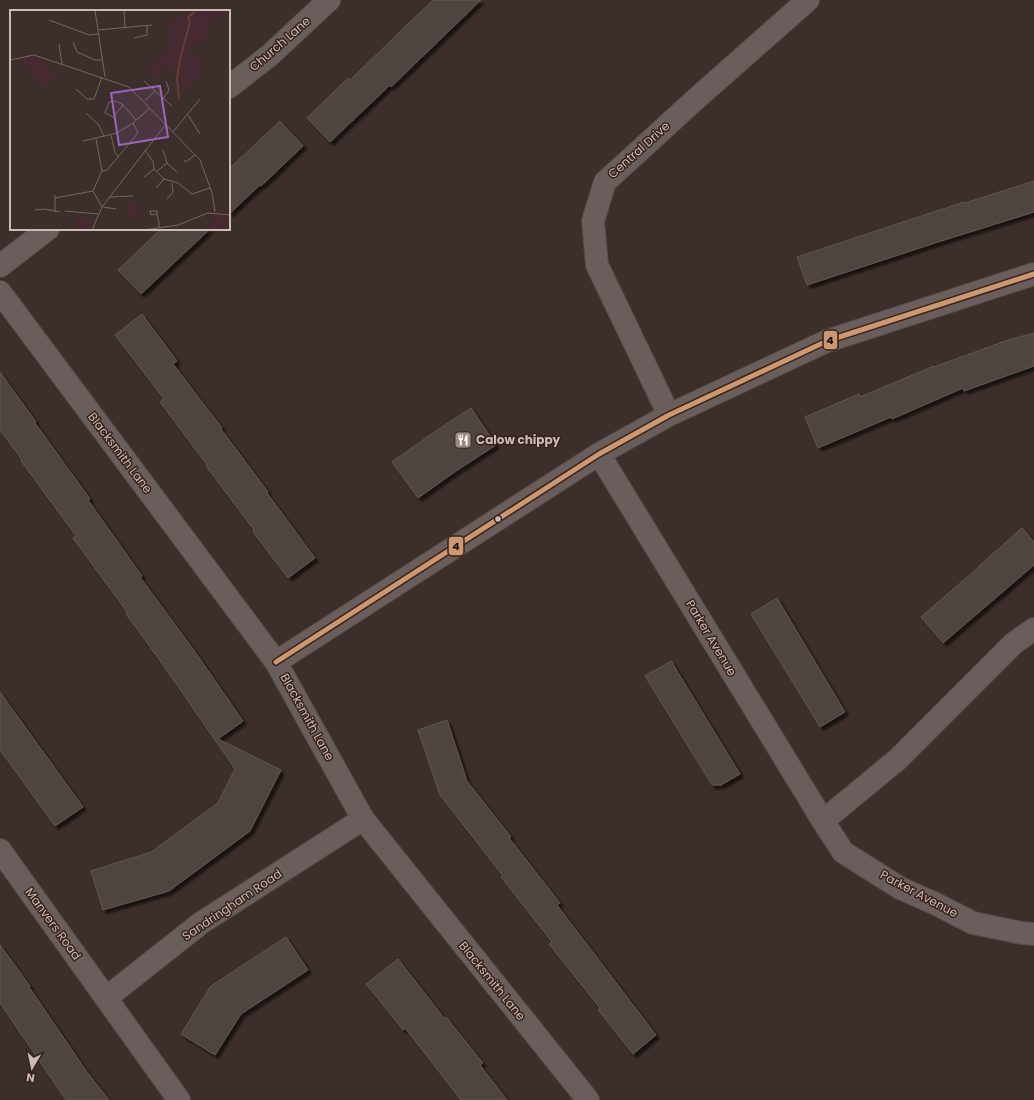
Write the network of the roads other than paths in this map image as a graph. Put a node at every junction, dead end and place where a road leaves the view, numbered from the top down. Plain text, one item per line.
1 (329, 0) edge
2 (808, 0) edge
3 (230, 86) edge
4 (47, 230) edge
5 (0, 266) edge
6 (1034, 274) edge
7 (0, 292) edge
8 (669, 415) junction
9 (599, 454) junction
10 (1034, 629) edge
11 (276, 662) junction
12 (364, 819) junction
13 (823, 821) junction
14 (0, 850) edge
15 (1034, 934) edge
16 (106, 998) junction
17 (179, 1100) edge
18 (588, 1100) edge

1 - 3 street, Church Lane
2 - 8 street, Central Drive
4 - 5 street
6 - 8 street
7 - 11 street, Blacksmith Lane
8 - 9 street
9 - 11 street
9 - 13 street, Parker Avenue
10 - 13 street
11 - 12 street, Blacksmith Lane
12 - 16 street, Sandringham Road
12 - 18 street, Blacksmith Lane
13 - 15 street, Parker Avenue
14 - 16 street, Manvers Road
16 - 17 street, Manvers Road

